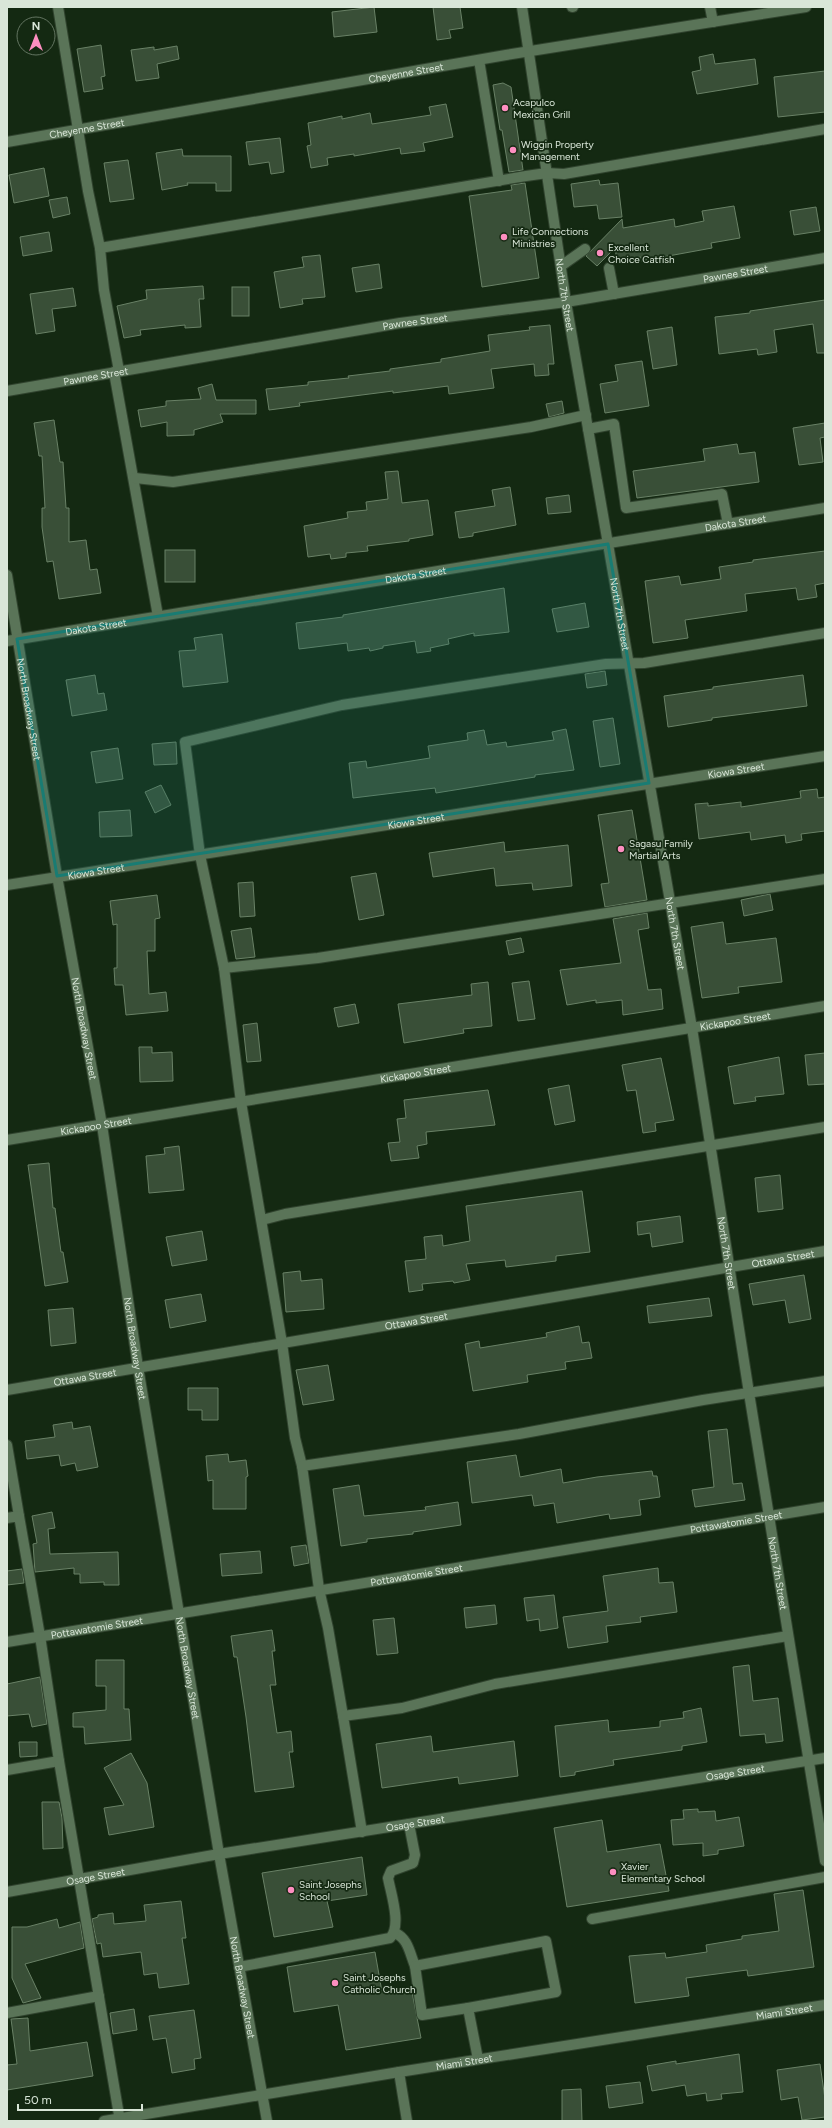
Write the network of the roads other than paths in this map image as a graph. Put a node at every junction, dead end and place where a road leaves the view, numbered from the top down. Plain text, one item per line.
1 (58, 7) edge
2 (522, 7) edge
3 (710, 7) edge
4 (806, 7) edge
5 (713, 22) junction
6 (529, 52) junction
7 (479, 60) junction
8 (825, 129) edge
9 (78, 130) junction
10 (7, 142) edge
11 (547, 173) junction
12 (499, 181) junction
13 (100, 248) junction
14 (585, 249) dead end
15 (825, 258) edge
16 (561, 266) junction
17 (609, 268) dead end
18 (614, 294) junction
19 (566, 302) junction
20 (117, 372) junction
21 (7, 391) edge
22 (586, 415) junction
23 (588, 429) junction
24 (135, 478) junction
25 (825, 508) edge
26 (728, 524) junction
27 (608, 544) junction
28 (7, 575) edge
29 (158, 616) junction
30 (825, 634) edge
31 (18, 639) junction
32 (7, 641) edge
33 (628, 664) junction
34 (825, 756) edge
35 (649, 783) junction
36 (200, 855) junction
37 (57, 876) junction
38 (825, 879) edge
39 (7, 885) edge
40 (670, 902) junction
41 (224, 968) junction
42 (825, 1006) edge
43 (692, 1028) junction
44 (241, 1102) junction
45 (102, 1125) junction
46 (825, 1127) edge
47 (7, 1140) edge
48 (710, 1145) junction
49 (262, 1220) junction
50 (825, 1251) edge
51 (730, 1266) junction
52 (282, 1343) junction
53 (138, 1368) junction
54 (825, 1381) edge
55 (7, 1390) edge
56 (749, 1393) junction
57 (7, 1445) edge
58 (302, 1466) junction
59 (825, 1507) edge
60 (19, 1516) junction
61 (769, 1516) junction
62 (7, 1518) edge
63 (319, 1589) junction
64 (179, 1612) junction
65 (40, 1636) junction
66 (788, 1636) junction
67 (7, 1642) edge
68 (343, 1716) junction
69 (825, 1758) edge
70 (60, 1761) junction
71 (808, 1761) junction
72 (7, 1770) edge
73 (409, 1824) junction
74 (362, 1832) junction
75 (219, 1854) junction
76 (825, 1861) edge
77 (825, 1877) edge
78 (80, 1879) junction
79 (7, 1892) edge
80 (592, 1919) dead end
81 (395, 1933) junction
82 (414, 1966) junction
83 (240, 1967) junction
84 (99, 1996) junction
85 (825, 2005) edge
86 (468, 2008) junction
87 (7, 2013) edge
88 (478, 2059) junction
89 (399, 2072) junction
90 (262, 2094) junction
91 (120, 2120) edge
92 (104, 2121) edge
93 (267, 2121) edge
94 (407, 2121) edge

1 - 9 street
2 - 6 street, North 7th Street
3 - 5 street
4 - 5 street, Cheyenne Street
5 - 6 street, Cheyenne Street
6 - 7 street, Cheyenne Street
6 - 11 street, North 7th Street
7 - 9 street, Cheyenne Street
7 - 12 street
8 - 11 street
9 - 10 street, Cheyenne Street
9 - 13 street
11 - 12 street
11 - 16 street, North 7th Street
12 - 13 street
13 - 20 street
14 - 16 street
15 - 18 street, Pawnee Street
16 - 19 street, North 7th Street
17 - 18 street
18 - 19 street, Pawnee Street
19 - 20 street, Pawnee Street
19 - 22 street, North 7th Street
20 - 21 street, Pawnee Street
20 - 24 street
22 - 23 street, North 7th Street
22 - 24 street
23 - 26 street
23 - 27 street, North 7th Street
24 - 29 street
25 - 26 street, Dakota Street
26 - 27 street, Dakota Street
27 - 29 street, Dakota Street
27 - 33 street, North 7th Street
28 - 31 street, North Broadway Street
29 - 31 street, Dakota Street
30 - 33 street
31 - 32 street, Dakota Street
31 - 37 street, North Broadway Street
33 - 35 street, North 7th Street
33 - 36 street
34 - 35 street, Kiowa Street
35 - 36 street, Kiowa Street
35 - 40 street, North 7th Street
36 - 37 street, Kiowa Street
36 - 41 street
37 - 39 street, Kiowa Street
37 - 45 street, North Broadway Street
38 - 40 street
40 - 41 street
40 - 43 street, North 7th Street
41 - 44 street
42 - 43 street, Kickapoo Street
43 - 44 street, Kickapoo Street
43 - 48 street, North 7th Street
44 - 45 street, Kickapoo Street
44 - 49 street
45 - 47 street, Kickapoo Street
45 - 53 street, North Broadway Street
46 - 48 street
48 - 49 street
48 - 51 street, North 7th Street
49 - 52 street
50 - 51 street, Ottawa Street
51 - 52 street, Ottawa Street
51 - 56 street, North 7th Street
52 - 53 street, Ottawa Street
52 - 58 street
53 - 55 street, Ottawa Street
53 - 64 street, North Broadway Street
54 - 56 street
56 - 58 street
56 - 61 street, North 7th Street
57 - 60 street
58 - 63 street
59 - 61 street, Pottawatomie Street
60 - 62 street
60 - 65 street
61 - 63 street, Pottawatomie Street
61 - 66 street, North 7th Street
63 - 64 street, Pottawatomie Street
63 - 68 street
64 - 65 street, Pottawatomie Street
64 - 75 street, North Broadway Street
65 - 67 street, Pottawatomie Street
65 - 70 street
66 - 68 street
66 - 71 street, North 7th Street
68 - 74 street
69 - 71 street, Osage Street
70 - 72 street
70 - 78 street
71 - 73 street, Osage Street
71 - 76 street, North 7th Street
73 - 74 street, Osage Street
73 - 81 street
74 - 75 street, Osage Street
75 - 78 street, Osage Street
75 - 83 street, North Broadway Street
77 - 80 street
78 - 79 street, Osage Street
78 - 84 street
81 - 82 street
81 - 83 street
82 - 86 street
82 - 86 street
83 - 90 street, North Broadway Street
84 - 87 street
84 - 91 street
85 - 88 street, Miami Street
86 - 88 street
88 - 89 street, Miami Street
89 - 90 street, Miami Street
89 - 94 street
90 - 91 street, Miami Street
90 - 93 street, North Broadway Street
91 - 92 street, Miami Street

